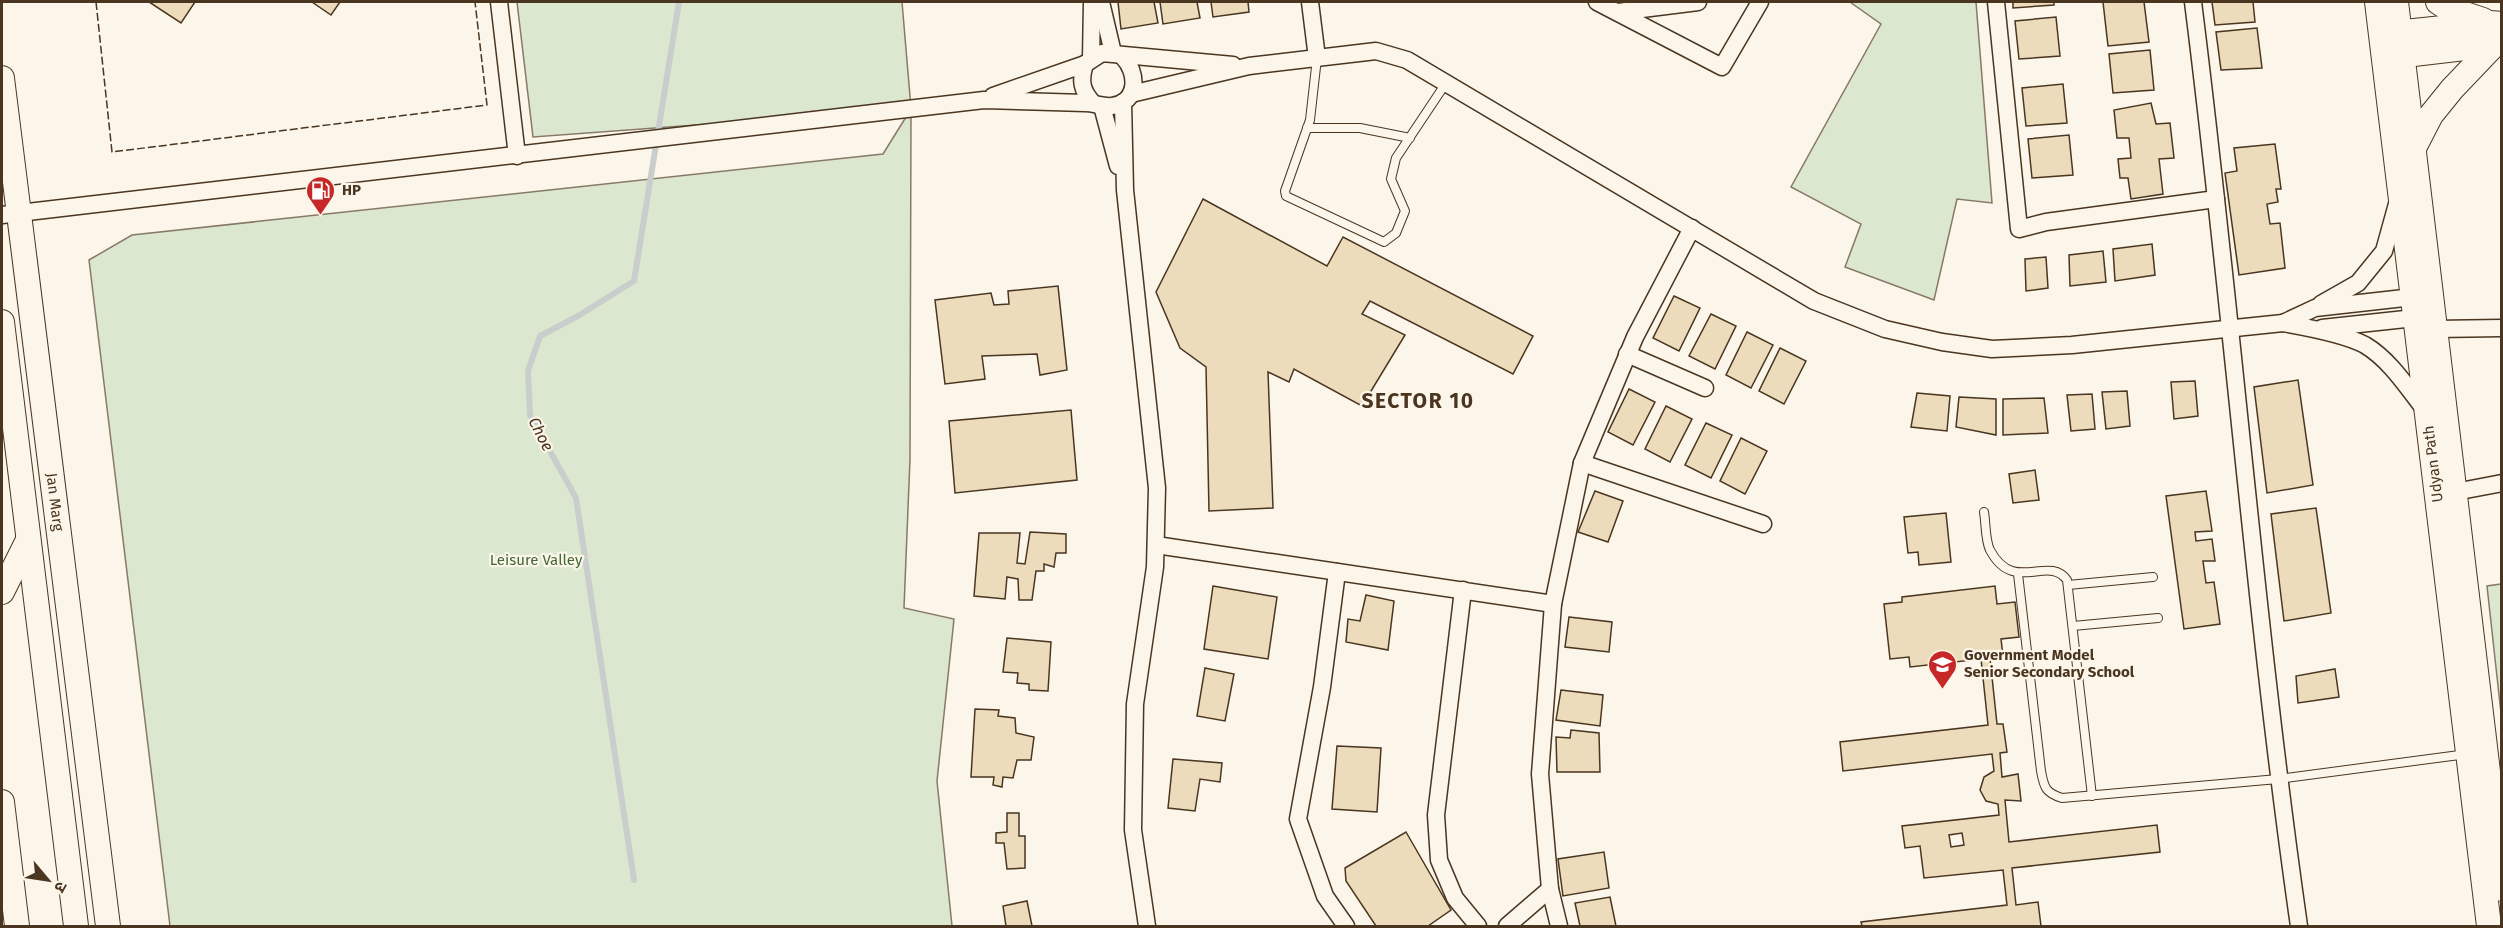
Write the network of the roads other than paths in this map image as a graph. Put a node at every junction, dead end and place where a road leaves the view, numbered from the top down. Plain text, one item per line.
1 (499, 2) edge
2 (1092, 2) edge
3 (1101, 2) edge
4 (1310, 2) edge
5 (1598, 2) edge
6 (1698, 2) edge
7 (1760, 2) edge
8 (1996, 2) edge
9 (2193, 2) edge
10 (2377, 2) edge
11 (2396, 2) edge
12 (2438, 2) edge
13 (1618, 12) junction
14 (2496, 34) edge
15 (2392, 45) junction
16 (1118, 55) junction
17 (1317, 58) junction
18 (1088, 62) junction
19 (1249, 66) junction
20 (2, 78) edge
21 (1446, 83) junction
22 (1127, 98) junction
23 (984, 99) junction
24 (1097, 104) junction
25 (1307, 129) junction
26 (1410, 138) junction
27 (2414, 148) junction
28 (517, 156) junction
29 (1125, 190) junction
30 (2400, 194) junction
31 (2216, 198) junction
32 (10, 214) edge
33 (1692, 228) junction
34 (2315, 308) junction
35 (2426, 311) junction
36 (2, 321) edge
37 (2283, 323) junction
38 (2502, 328) edge
39 (2231, 329) junction
40 (2315, 329) junction
41 (1628, 354) junction
42 (1705, 388) dead end
43 (43, 407) junction
44 (7, 411) edge
45 (2427, 412) junction
46 (1582, 463) junction
47 (2502, 483) edge
48 (2455, 492) junction
49 (1984, 512) dead end
50 (1763, 524) dead end
51 (28, 540) junction
52 (1156, 545) junction
53 (1337, 572) junction
54 (2018, 574) junction
55 (2153, 577) dead end
56 (2068, 585) junction
57 (1463, 590) junction
58 (2, 592) edge
59 (1553, 604) junction
60 (2158, 618) dead end
61 (2073, 626) junction
62 (2468, 754) junction
63 (2278, 779) junction
64 (2092, 796) junction
65 (2, 802) edge
66 (1550, 889) junction
67 (2502, 889) edge
68 (17, 927) edge
69 (76, 927) edge
70 (108, 927) edge
71 (1147, 927) edge
72 (1346, 927) edge
73 (1478, 927) edge
74 (1508, 927) edge
75 (1559, 927) edge
76 (2299, 927) edge
77 (2488, 927) edge

1 - 28 street
2 - 18 street
3 - 16 street
4 - 17 street
5 - 13 street
6 - 13 street
7 - 13 street
8 - 31 street
9 - 31 street
10 - 15 main road, Udyan Path
11 - 15 main road, Udyan Path
12 - 14 main road
14 - 15 main road
14 - 27 main road
15 - 27 main road, Udyan Path
15 - 30 main road, Udyan Path
16 - 18 street
16 - 19 street
16 - 22 street
17 - 19 street
17 - 21 street
17 - 25 lane
18 - 23 street
18 - 24 street
19 - 22 street
20 - 32 main road, Jan Marg
21 - 26 lane
21 - 33 street
22 - 24 street
22 - 29 street
23 - 24 street
23 - 28 street
24 - 29 street
25 - 26 lane
25 - 26 lane
27 - 35 main road, Udyan Path
28 - 32 street
29 - 52 street
30 - 34 street
30 - 35 main road, Udyan Path
31 - 39 street
32 - 43 main road, Jan Marg
33 - 39 street
33 - 41 street
34 - 35 street
34 - 37 street
35 - 38 street
35 - 40 street
35 - 45 main road, Udyan Path
35 - 48 main road, Udyan Path
36 - 44 main road, Jan Marg
37 - 39 street
37 - 40 street
39 - 63 street
40 - 45 street
41 - 42 street
41 - 46 street
43 - 44 street
43 - 70 main road, Jan Marg
44 - 51 main road, Jan Marg
45 - 62 main road, Udyan Path
46 - 50 street
46 - 59 street
47 - 48 street
48 - 67 main road, Udyan Path
49 - 54 lane
51 - 58 main road
51 - 69 main road, Jan Marg
52 - 53 street
52 - 71 street
53 - 57 street
53 - 72 street
54 - 56 lane
54 - 64 lane
55 - 56 lane
56 - 61 lane
57 - 59 street
57 - 73 street
59 - 66 street
60 - 61 lane
61 - 64 lane
62 - 63 lane
62 - 77 main road, Udyan Path
63 - 64 lane
63 - 76 street
65 - 68 main road
66 - 74 street
66 - 75 street

